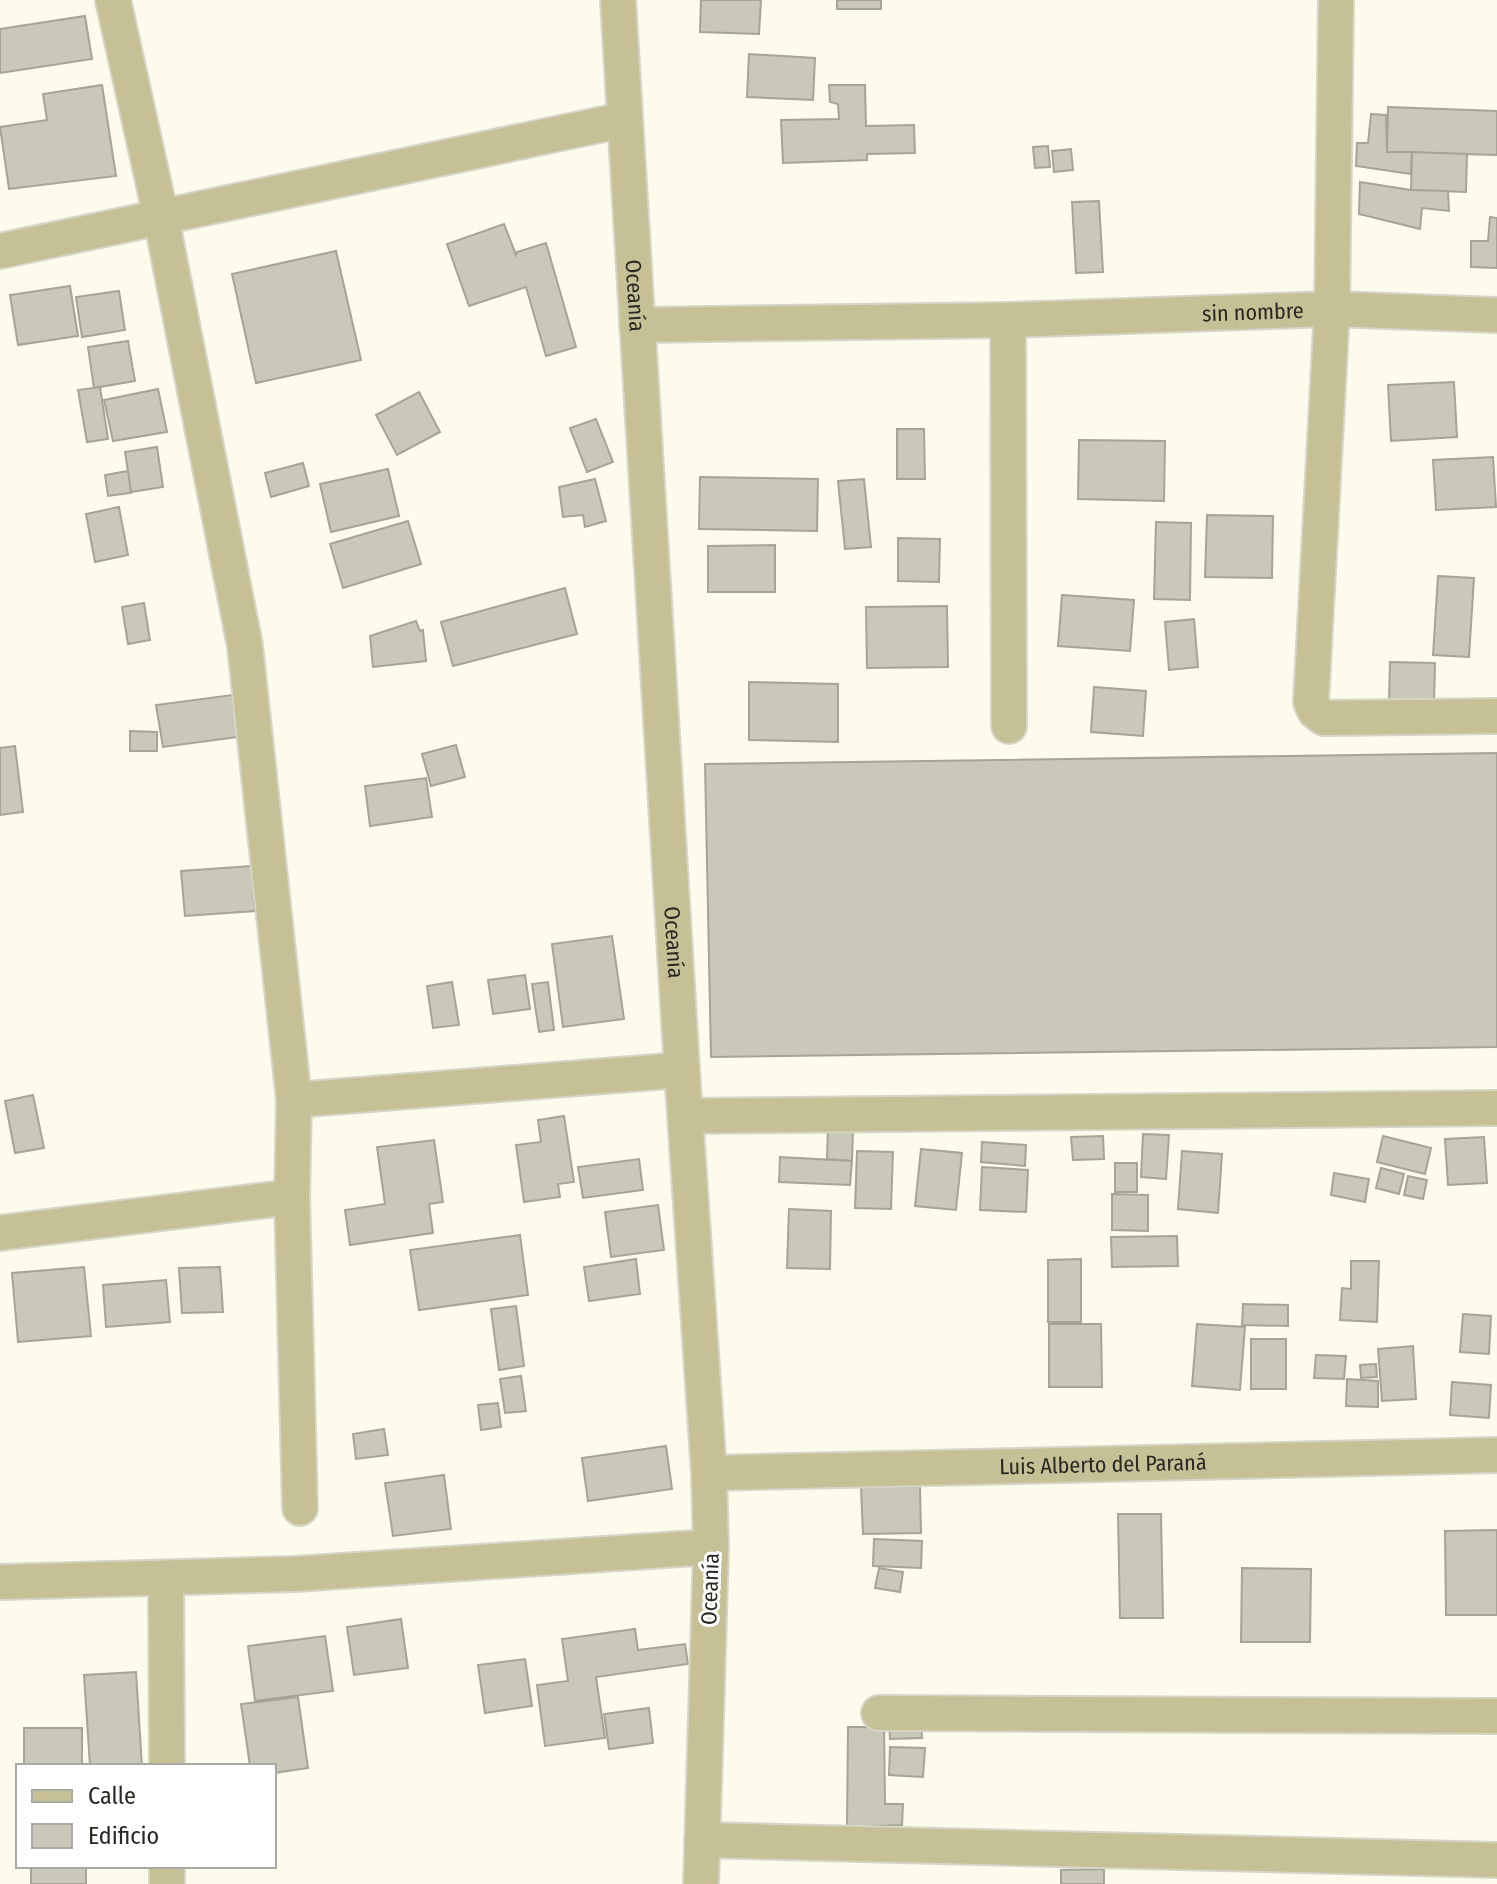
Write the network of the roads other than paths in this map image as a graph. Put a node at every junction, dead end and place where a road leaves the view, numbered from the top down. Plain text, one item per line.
1 (113, 0) edge
2 (618, 0) edge
3 (1336, 0) edge
4 (623, 120) junction
5 (161, 217) junction
6 (0, 251) edge
7 (1332, 309) junction
8 (1497, 315) edge
9 (1008, 320) junction
10 (637, 325) junction
11 (1497, 716) edge
12 (1009, 726) dead end
13 (682, 1070) junction
14 (294, 1100) junction
15 (1497, 1108) edge
16 (686, 1116) junction
17 (292, 1197) junction
18 (0, 1233) edge
19 (1497, 1455) edge
20 (709, 1473) junction
21 (300, 1508) dead end
22 (711, 1547) junction
23 (166, 1578) junction
24 (0, 1582) edge
25 (879, 1713) dead end
26 (1497, 1716) edge
27 (167, 1764) edge
28 (702, 1840) junction
29 (1497, 1860) edge
30 (701, 1884) edge

1 - 5 street
2 - 4 street, Oceanía
3 - 7 street
4 - 5 street
4 - 10 street, Oceanía
5 - 6 street
5 - 14 street
7 - 8 street, sin nombre
7 - 9 street, sin nombre
7 - 11 street
9 - 10 street, sin nombre
9 - 12 street
10 - 13 street, Oceanía
13 - 14 street
13 - 16 street, Oceanía
14 - 17 street
15 - 16 street
16 - 20 street, Oceanía
17 - 18 street
17 - 21 street
19 - 20 street, Luis Alberto del Paraná
20 - 22 street, Oceanía
22 - 23 street
22 - 28 street, Oceanía
23 - 24 street
23 - 27 street
25 - 26 street
28 - 29 street
28 - 30 street, Oceanía

